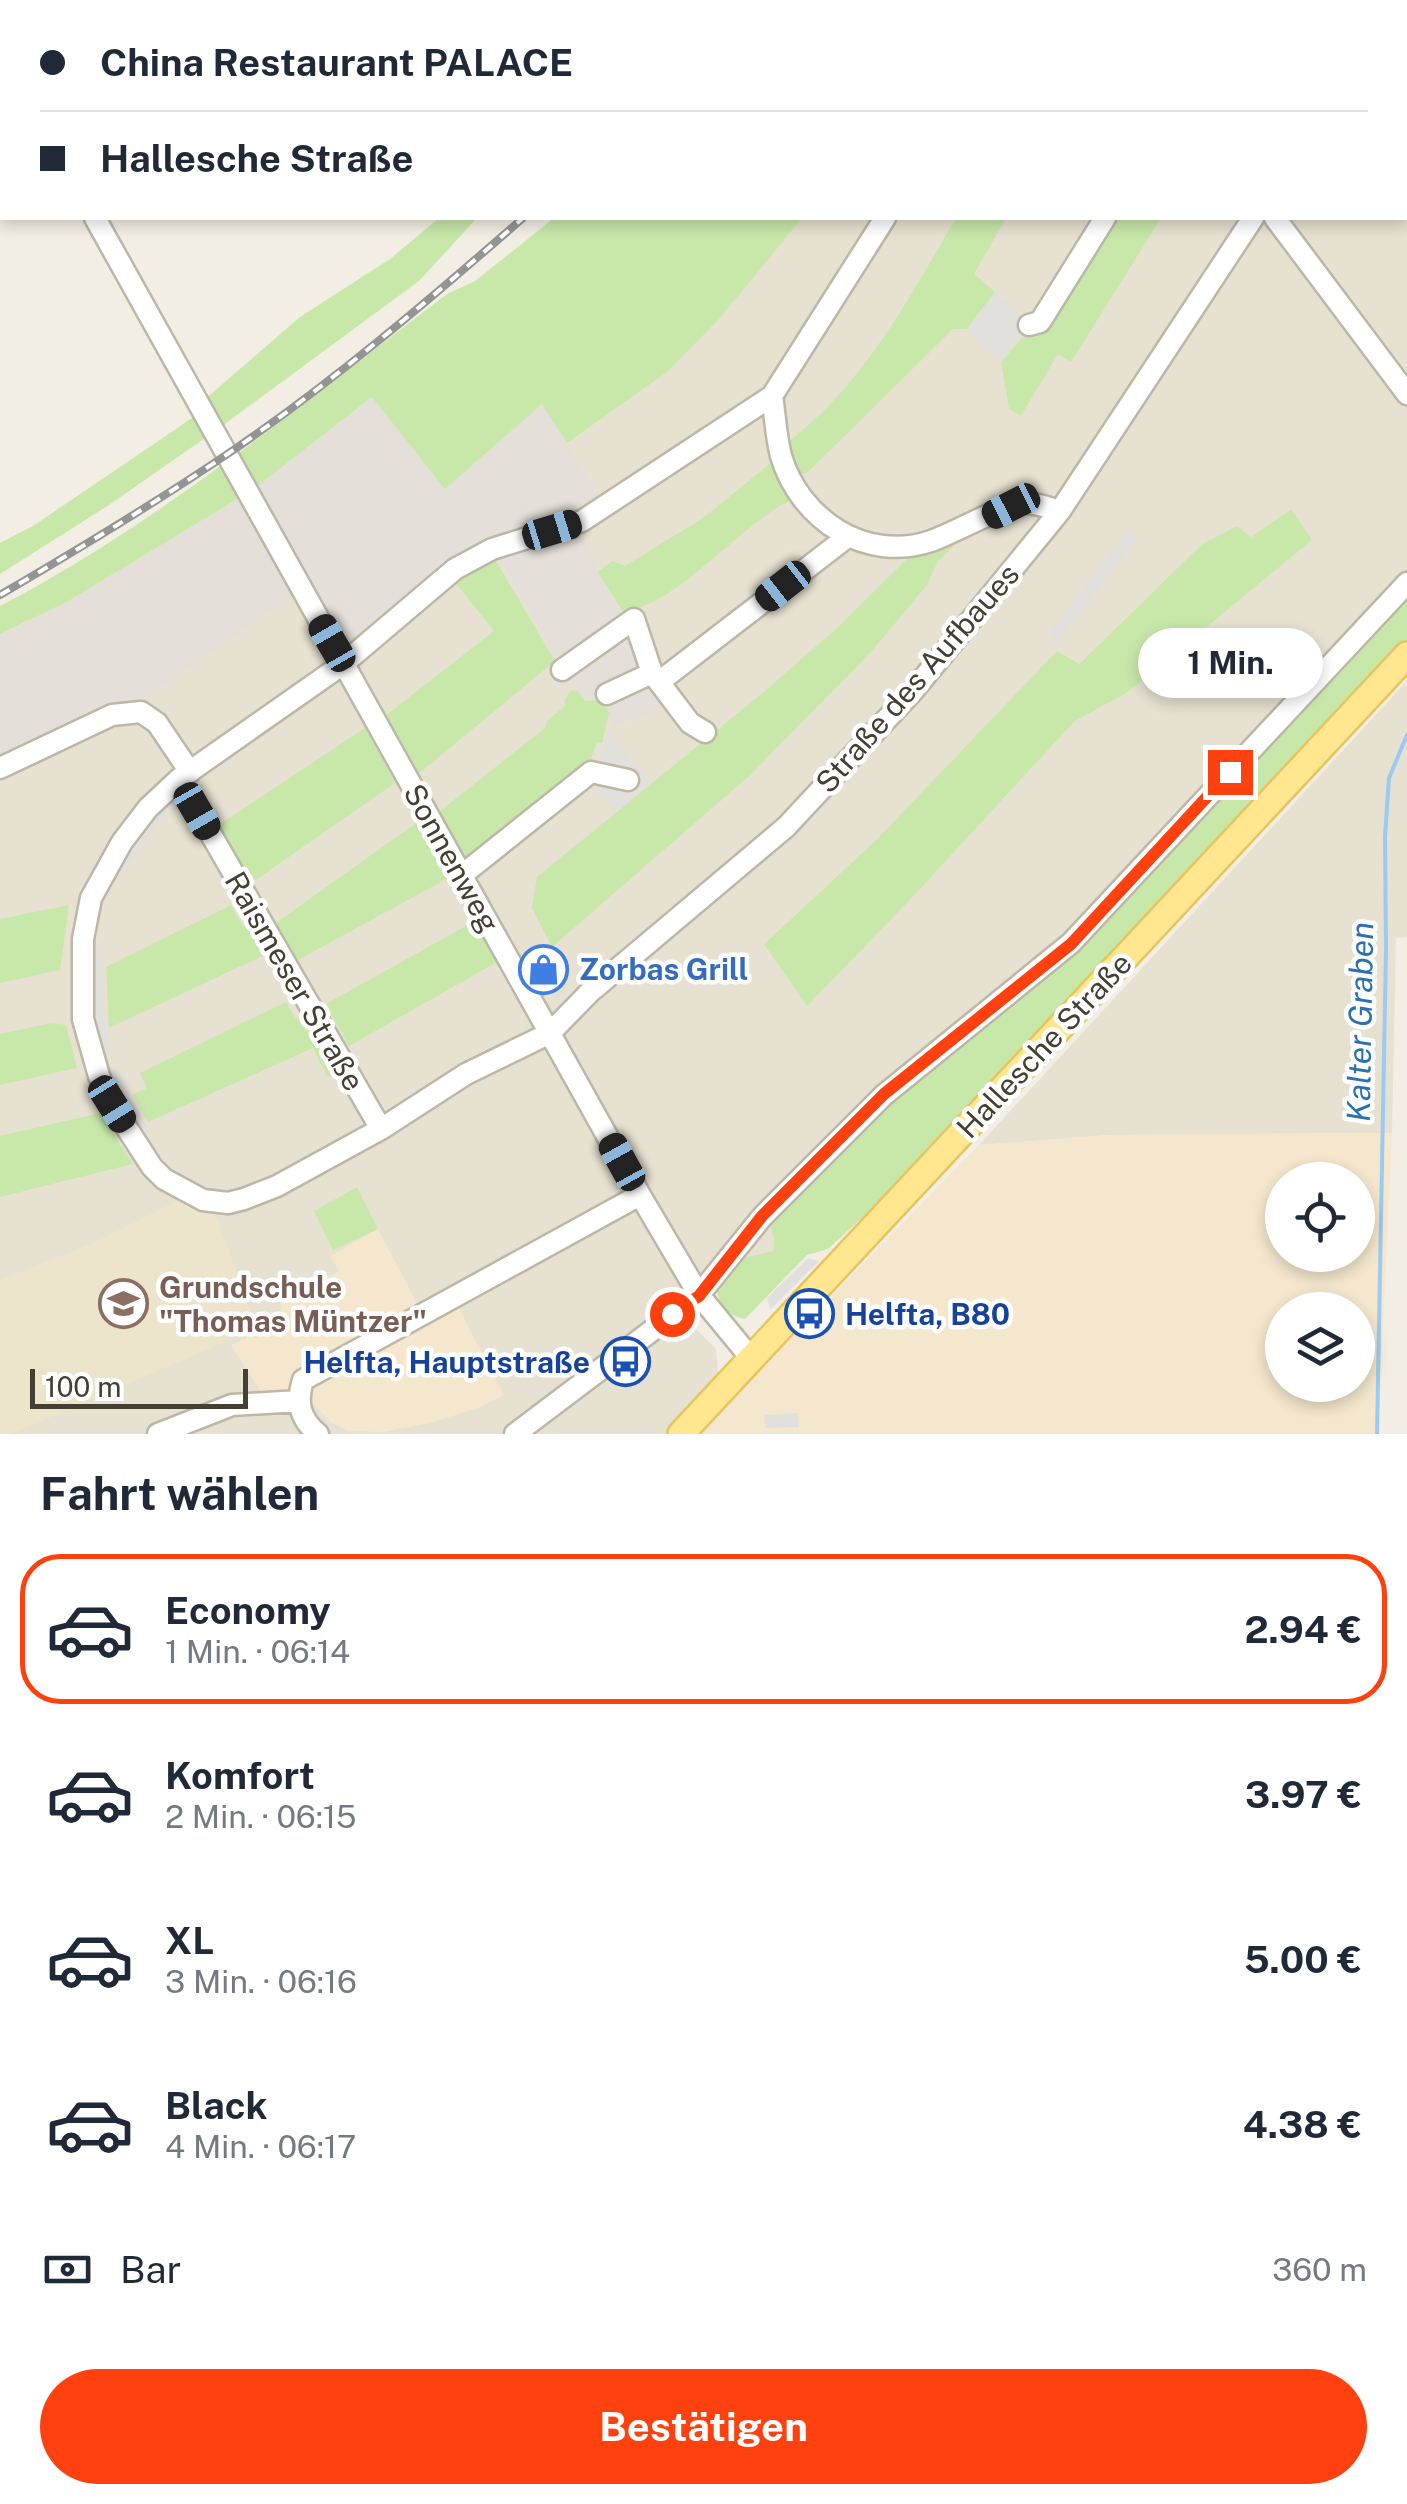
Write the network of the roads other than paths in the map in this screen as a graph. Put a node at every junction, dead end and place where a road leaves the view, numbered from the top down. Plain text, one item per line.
1 (96, 220) edge
2 (884, 220) edge
3 (1104, 220) edge
4 (1253, 220) edge
5 (1277, 220) edge
6 (1029, 325) dead end
7 (1407, 394) edge
8 (772, 396) junction
9 (1060, 511) junction
10 (846, 538) junction
11 (1407, 583) edge
12 (1407, 655) edge
13 (343, 664) junction
14 (562, 670) dead end
15 (655, 677) junction
16 (607, 694) dead end
17 (705, 732) dead end
18 (0, 768) edge
19 (185, 776) junction
20 (628, 780) dead end
21 (462, 876) junction
22 (550, 1032) junction
23 (381, 1129) junction
24 (640, 1195) junction
25 (699, 1296) junction
26 (750, 1358) junction
27 (299, 1401) junction
28 (158, 1434) edge
29 (318, 1434) edge
30 (515, 1434) edge
31 (682, 1434) edge

1 - 13 street, Sonnenweg
2 - 8 street
3 - 6 street
4 - 9 street, Straße des Aufbaues
5 - 7 street
8 - 10 street
8 - 13 street
9 - 10 street
9 - 22 street, Straße des Aufbaues
10 - 15 street
11 - 25 street, Hallesche Straße
12 - 26 main road, Hallesche Straße
13 - 19 street
13 - 21 street, Sonnenweg
14 - 15 street
15 - 16 street
15 - 17 street
18 - 19 street, Raismeser Straße
19 - 23 street, Raismeser Straße
19 - 23 street
20 - 21 street
21 - 22 street, Sonnenweg
22 - 23 street
22 - 24 street, Sonnenweg
24 - 25 street, Sonnenweg
24 - 27 street
25 - 26 street, Sonnenweg
25 - 30 street, Hallesche Straße
26 - 31 main road, Hallesche Straße
27 - 28 street
27 - 29 street

